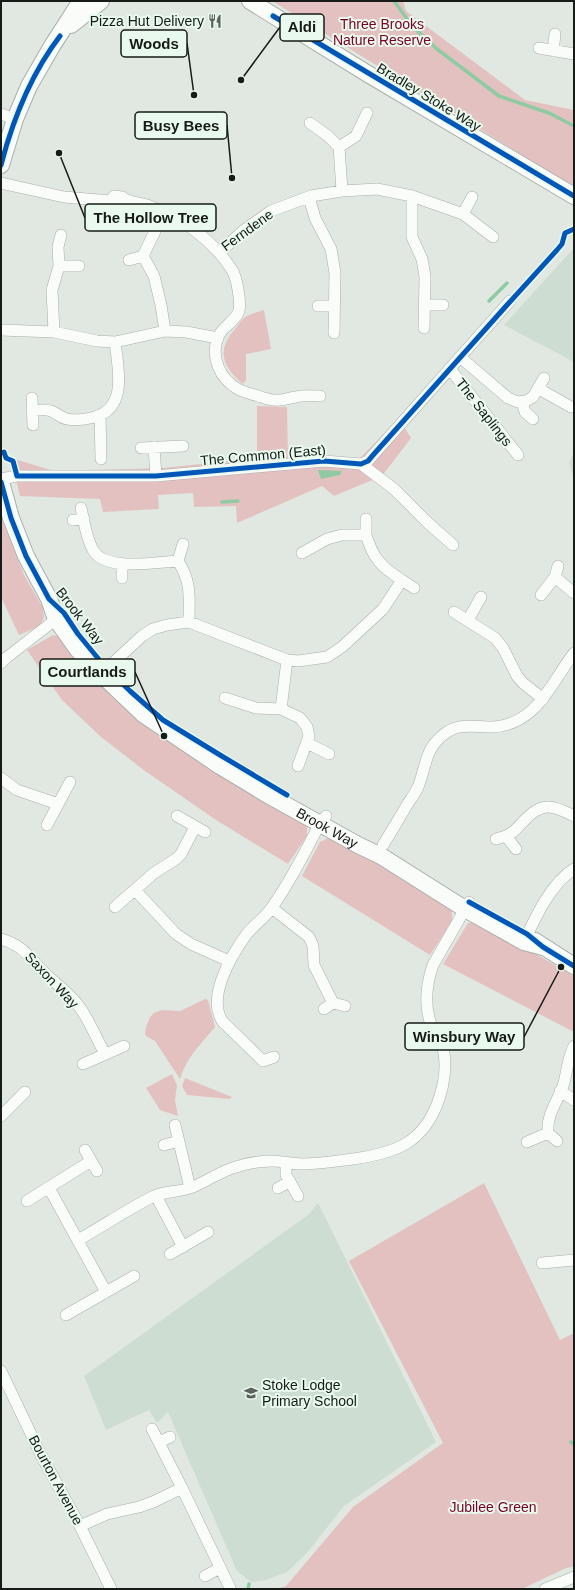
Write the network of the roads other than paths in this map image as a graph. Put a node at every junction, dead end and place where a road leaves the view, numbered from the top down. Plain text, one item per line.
1 (81, 1) edge
2 (101, 1) edge
3 (250, 1) edge
4 (555, 34) dead end
5 (60, 36) junction
6 (539, 48) dead end
7 (553, 51) junction
8 (574, 54) edge
9 (367, 113) dead end
10 (8, 116) edge
11 (310, 123) dead end
12 (339, 147) junction
13 (1, 165) edge
14 (1, 183) edge
15 (342, 191) junction
16 (412, 196) junction
17 (574, 196) edge
18 (309, 197) junction
19 (472, 197) dead end
20 (463, 214) junction
21 (155, 231) dead end
22 (60, 235) dead end
23 (493, 237) dead end
24 (220, 252) junction
25 (143, 256) junction
26 (129, 260) dead end
27 (59, 266) junction
28 (79, 266) dead end
29 (510, 301) dead end
30 (425, 305) junction
31 (443, 305) dead end
32 (318, 306) dead end
33 (333, 306) junction
34 (424, 328) dead end
35 (1, 330) edge
36 (165, 331) junction
37 (54, 332) junction
38 (334, 333) dead end
39 (218, 338) junction
40 (115, 342) junction
41 (460, 357) junction
42 (450, 369) junction
43 (544, 378) dead end
44 (539, 389) junction
45 (320, 396) dead end
46 (32, 398) dead end
47 (522, 402) junction
48 (572, 407) dead end
49 (32, 410) junction
50 (100, 415) junction
51 (533, 419) dead end
52 (33, 425) dead end
53 (183, 446) dead end
54 (154, 447) junction
55 (141, 448) dead end
56 (518, 455) dead end
57 (101, 459) dead end
58 (361, 464) junction
59 (156, 476) junction
60 (1, 479) edge
61 (1, 482) edge
62 (79, 516) dead end
63 (366, 519) dead end
64 (366, 534) junction
65 (183, 544) dead end
66 (454, 545) dead end
67 (302, 554) dead end
68 (178, 561) junction
69 (122, 564) junction
70 (558, 566) dead end
71 (555, 577) junction
72 (122, 578) dead end
73 (402, 580) junction
74 (414, 588) dead end
75 (574, 593) edge
76 (541, 594) dead end
77 (481, 597) dead end
78 (454, 612) dead end
79 (60, 616) junction
80 (468, 620) junction
81 (189, 622) junction
82 (574, 653) edge
83 (287, 660) junction
84 (1, 664) edge
85 (104, 671) junction
86 (225, 698) dead end
87 (544, 699) junction
88 (280, 709) junction
89 (307, 743) junction
90 (329, 754) dead end
91 (298, 766) dead end
92 (1, 778) edge
93 (70, 782) dead end
94 (58, 804) junction
95 (177, 816) dead end
96 (574, 816) edge
97 (323, 820) junction
98 (47, 825) dead end
99 (195, 827) junction
100 (205, 832) dead end
101 (381, 849) junction
102 (516, 849) dead end
103 (574, 869) edge
104 (135, 890) junction
105 (467, 905) junction
106 (115, 907) dead end
107 (272, 908) junction
108 (525, 938) junction
109 (1, 939) edge
110 (229, 961) junction
111 (574, 966) edge
112 (345, 1006) dead end
113 (124, 1046) dead end
114 (574, 1046) edge
115 (105, 1054) junction
116 (274, 1057) dead end
117 (83, 1064) dead end
118 (560, 1091) junction
119 (25, 1092) dead end
120 (574, 1100) edge
121 (1, 1116) edge
122 (175, 1125) dead end
123 (548, 1133) junction
124 (179, 1141) junction
125 (557, 1141) dead end
126 (527, 1142) dead end
127 (164, 1145) dead end
128 (85, 1150) dead end
129 (91, 1161) junction
130 (286, 1162) junction
131 (97, 1171) dead end
132 (289, 1182) junction
133 (49, 1188) junction
134 (190, 1188) junction
135 (278, 1188) dead end
136 (156, 1196) junction
137 (298, 1196) dead end
138 (27, 1201) dead end
139 (208, 1232) dead end
140 (78, 1240) junction
141 (183, 1247) junction
142 (170, 1254) dead end
143 (574, 1260) edge
144 (542, 1263) dead end
145 (134, 1276) dead end
146 (106, 1292) junction
147 (66, 1315) dead end
148 (1, 1370) edge
149 (152, 1429) dead end
150 (170, 1437) dead end
151 (159, 1442) junction
152 (182, 1488) junction
153 (80, 1526) junction
154 (220, 1568) junction
155 (205, 1576) dead end
156 (574, 1577) edge
157 (230, 1588) dead end
158 (111, 1589) edge
159 (545, 1589) edge

1 - 5 street
2 - 5 street
3 - 17 street, Bradley Stoke Way
4 - 7 street
5 - 10 street
6 - 7 street
7 - 8 street
9 - 12 street
10 - 13 street
11 - 12 street
12 - 15 street
14 - 24 street, Ferndene
15 - 16 street, Ferndene
15 - 18 street, Ferndene
16 - 20 street, Ferndene
16 - 30 street
18 - 24 street, Ferndene
18 - 33 street
19 - 20 street
20 - 23 street, Ferndene
21 - 25 street
22 - 27 street
24 - 39 street
25 - 26 street
25 - 36 street
27 - 28 street
27 - 37 street
29 - 41 street
30 - 31 street
30 - 34 street
32 - 33 street
33 - 38 street
35 - 37 street
36 - 39 street
36 - 40 street
37 - 40 street
39 - 45 street
40 - 50 street
41 - 42 street
41 - 47 street
42 - 56 street, The Saplings
42 - 58 street
43 - 44 street
44 - 47 street
44 - 48 street
46 - 49 street
47 - 51 street
49 - 50 street
49 - 52 street
50 - 57 street
53 - 54 street
54 - 55 street
54 - 59 street
58 - 59 street, The Common (East)
58 - 66 street
59 - 60 street, The Common (East)
61 - 79 street, Brook Way
62 - 69 street
63 - 64 street
64 - 67 street
64 - 73 street
65 - 68 street
68 - 69 street
68 - 81 street
69 - 72 street
70 - 71 street
71 - 75 street
71 - 76 street
73 - 74 street
73 - 83 street
77 - 80 street
78 - 80 street
79 - 84 street
79 - 85 street, Brook Way
80 - 87 street
81 - 83 street
81 - 85 street
82 - 87 street
83 - 88 street
85 - 97 street, Brook Way
86 - 88 street
87 - 101 street
88 - 89 street
89 - 90 street
89 - 91 street
92 - 94 street
93 - 94 street
94 - 98 street
95 - 99 street
96 - 102 street
97 - 101 street, Brook Way
97 - 107 street
99 - 100 street
99 - 104 street
101 - 105 street, Brook Way
103 - 108 street
104 - 106 street
104 - 110 street
105 - 108 street, Brook Way
105 - 130 street
107 - 110 street
107 - 112 street
108 - 111 street, Brook Way
109 - 115 street, Saxon Way
110 - 116 street
113 - 115 street
114 - 118 street
115 - 117 street
118 - 120 street
118 - 123 street
119 - 121 street
122 - 124 street
123 - 125 street
123 - 126 street
124 - 127 street
124 - 134 street
128 - 129 street
129 - 131 street
129 - 133 street
130 - 132 street
130 - 134 street
132 - 135 street
132 - 137 street
133 - 138 street
133 - 140 street
134 - 136 street
136 - 140 street
136 - 141 street
139 - 141 street
140 - 146 street
141 - 142 street
143 - 144 street
145 - 146 street
146 - 147 street
148 - 153 street, Bourton Avenue
149 - 151 street
150 - 151 street
151 - 152 street
152 - 153 street
152 - 154 street
153 - 158 street, Bourton Avenue
154 - 155 street
154 - 157 street
156 - 159 street

